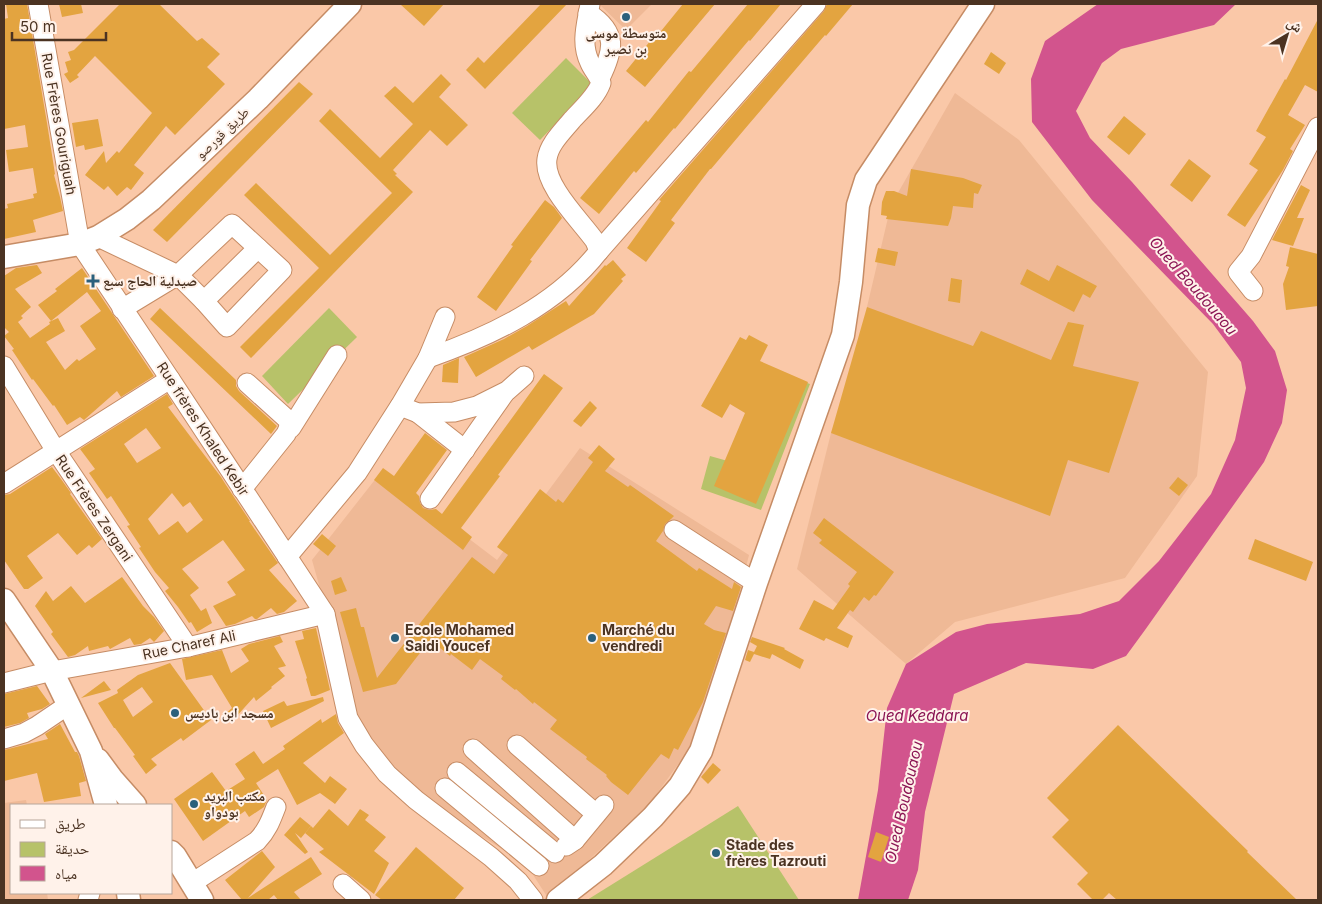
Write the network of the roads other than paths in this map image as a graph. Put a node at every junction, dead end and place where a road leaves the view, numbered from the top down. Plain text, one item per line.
1 (38, 4) edge
2 (350, 4) edge
3 (816, 4) edge
4 (983, 4) edge
5 (589, 8) edge
6 (600, 78) junction
7 (1318, 127) edge
8 (89, 241) junction
9 (258, 248) junction
10 (599, 250) junction
11 (4, 257) edge
12 (178, 275) junction
13 (1254, 291) dead end
14 (204, 301) junction
15 (122, 309) junction
16 (445, 317) dead end
17 (336, 355) dead end
18 (428, 358) junction
19 (4, 366) edge
20 (524, 376) dead end
21 (170, 379) junction
22 (247, 383) dead end
23 (506, 391) junction
24 (400, 406) junction
25 (418, 413) junction
26 (289, 427) junction
27 (465, 450) junction
28 (56, 451) junction
29 (4, 484) edge
30 (242, 489) junction
31 (430, 499) dead end
32 (674, 530) dead end
33 (287, 557) junction
34 (756, 583) junction
35 (7, 614) edge
36 (325, 614) junction
37 (188, 647) junction
38 (52, 671) junction
39 (4, 683) edge
40 (68, 705) junction
41 (4, 739) edge
42 (517, 745) dead end
43 (473, 748) dead end
44 (91, 751) junction
45 (457, 772) dead end
46 (445, 788) dead end
47 (106, 804) edge
48 (134, 804) edge
49 (276, 807) dead end
50 (575, 840) junction
51 (172, 853) edge
52 (555, 853) junction
53 (539, 866) junction
54 (188, 881) edge
55 (518, 881) junction
56 (343, 884) dead end
57 (361, 900) edge
58 (533, 900) edge
59 (558, 900) edge

1 - 8 street, Rue Frères Gouriguah
2 - 8 main road, طريق قورصو
3 - 10 street
4 - 34 main road
5 - 6 street
5 - 6 street
6 - 10 street
7 - 13 street
8 - 11 main road
8 - 12 street
8 - 15 street, Rue frères Khaled Kebir
9 - 12 street
9 - 14 street
9 - 14 street
10 - 18 street
12 - 14 street
12 - 15 street
15 - 21 street, Rue frères Khaled Kebir
16 - 18 street
17 - 26 street
18 - 24 street
19 - 28 street, Rue Frères Zergani
20 - 23 street
21 - 28 street
21 - 30 street, Rue frères Khaled Kebir
22 - 26 street
23 - 25 street
23 - 27 street
24 - 25 street
24 - 33 street
25 - 27 street
26 - 30 street
27 - 31 street
28 - 29 street
28 - 37 street, Rue Frères Zergani
30 - 33 street, Rue frères Khaled Kebir
32 - 34 street
33 - 36 street, Rue frères Khaled Kebir
34 - 59 main road
35 - 38 main road
36 - 37 street, Rue Charef Ali
36 - 55 street
37 - 38 street, Rue Charef Ali
38 - 39 street, Rue Charef Ali
38 - 40 main road
40 - 41 street
40 - 44 main road
42 - 50 street
43 - 50 street
44 - 47 main road
44 - 48 main road
45 - 52 street
46 - 53 street
49 - 54 street
50 - 52 street
51 - 54 main road
52 - 53 street
53 - 55 street
55 - 58 street
56 - 57 street

